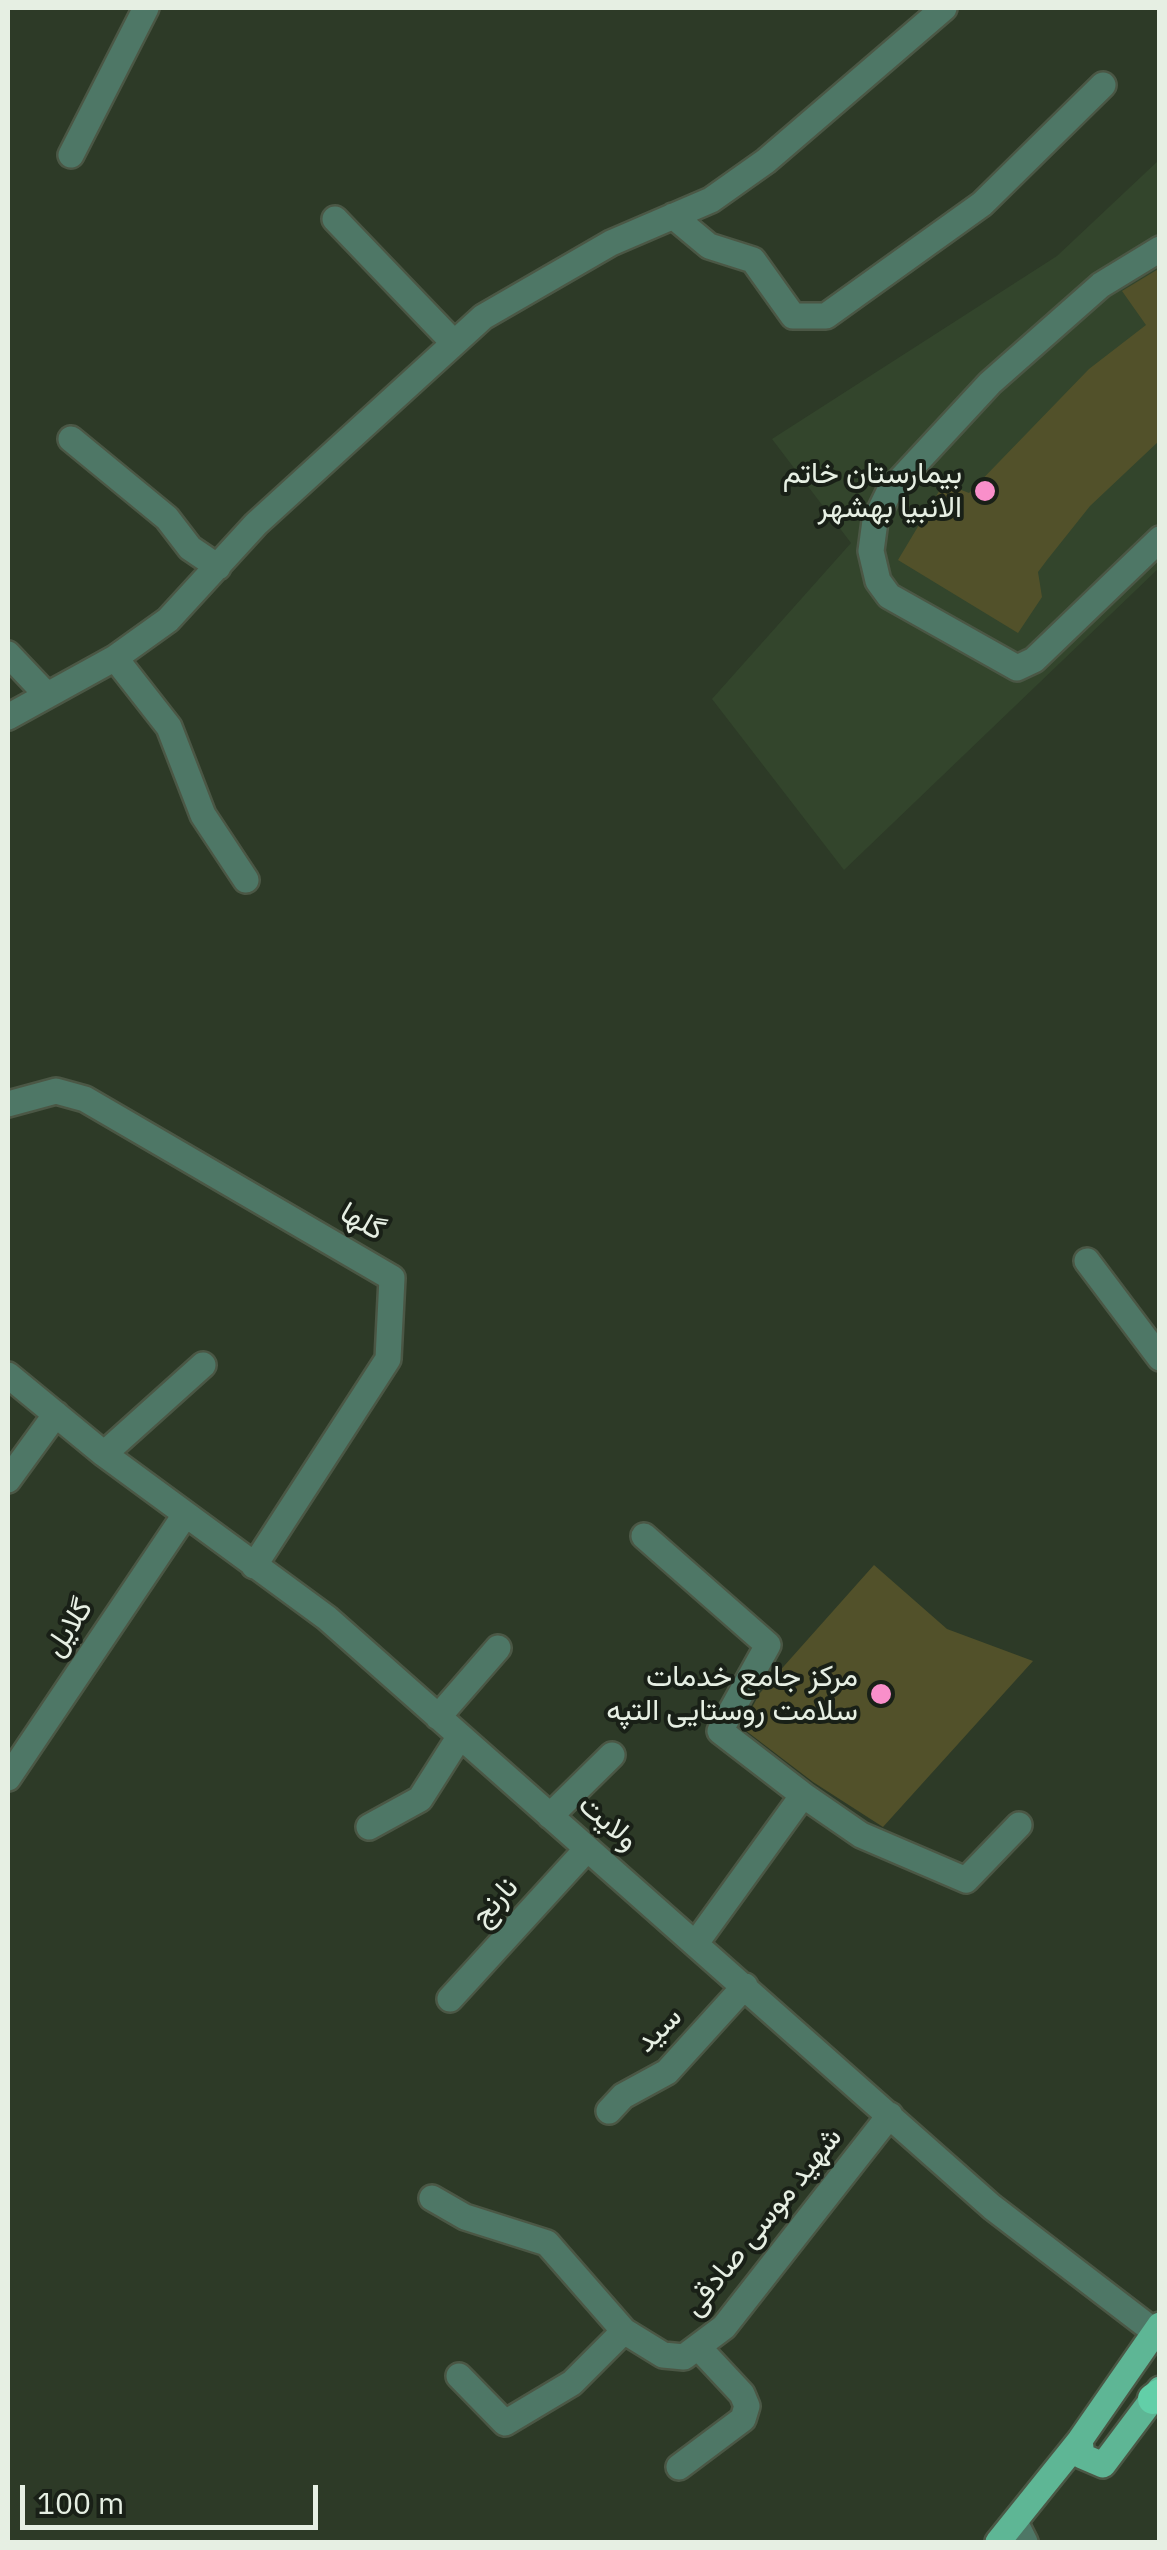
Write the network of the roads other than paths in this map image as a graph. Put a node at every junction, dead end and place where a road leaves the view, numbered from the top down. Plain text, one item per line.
1 (146, 8) edge
2 (944, 8) edge
3 (1103, 84) dead end
4 (70, 155) dead end
5 (673, 216) junction
6 (335, 219) dead end
7 (1160, 248) edge
8 (454, 344) junction
9 (71, 438) dead end
10 (1160, 539) edge
11 (218, 567) junction
12 (8, 654) edge
13 (114, 658) junction
14 (45, 693) junction
15 (8, 717) edge
16 (246, 880) dead end
17 (8, 1104) edge
18 (1087, 1261) dead end
19 (1160, 1358) edge
20 (202, 1365) dead end
21 (8, 1374) edge
22 (56, 1414) junction
23 (104, 1454) junction
24 (8, 1480) edge
25 (185, 1514) junction
26 (644, 1536) dead end
27 (254, 1566) junction
28 (498, 1648) dead end
29 (438, 1717) junction
30 (460, 1736) junction
31 (612, 1755) dead end
32 (8, 1778) edge
33 (803, 1794) junction
34 (550, 1816) junction
35 (1018, 1825) dead end
36 (370, 1827) dead end
37 (587, 1849) junction
38 (696, 1943) junction
39 (745, 1986) junction
40 (450, 1999) dead end
41 (609, 2111) dead end
42 (890, 2115) junction
43 (432, 2198) dead end
44 (1157, 2329) edge
45 (624, 2331) junction
46 (700, 2349) junction
47 (460, 2376) dead end
48 (1157, 2394) edge
49 (1080, 2440) junction
50 (679, 2466) dead end
51 (1013, 2536) edge

1 - 4 street
2 - 5 street
3 - 5 street
5 - 8 street
6 - 8 street
7 - 10 street
8 - 11 street
9 - 11 street
11 - 13 street
12 - 14 street
13 - 14 street
13 - 16 street
14 - 15 street
17 - 27 street, گلها
18 - 19 street
20 - 23 street
21 - 22 street, ولایت
22 - 23 street, ولایت
22 - 24 street
23 - 25 street, ولایت
25 - 27 street, ولایت
25 - 32 street, گلایل
26 - 33 street
27 - 29 street, ولایت
28 - 29 street
29 - 30 street, ولایت
30 - 34 street, ولایت
30 - 36 street
31 - 34 street
33 - 35 street
33 - 38 street
34 - 37 street, ولایت
37 - 38 street, ولایت
37 - 40 street, نارنج
38 - 39 street, ولایت
39 - 41 street, سید
39 - 42 street, ولایت
42 - 44 street, ولایت
42 - 46 street, شهید موسی صادقی
43 - 45 street, شهید موسی صادقی
44 - 49 main road
45 - 46 street, شهید موسی صادقی
45 - 47 street
46 - 50 street
48 - 49 main road
49 - 51 main road

